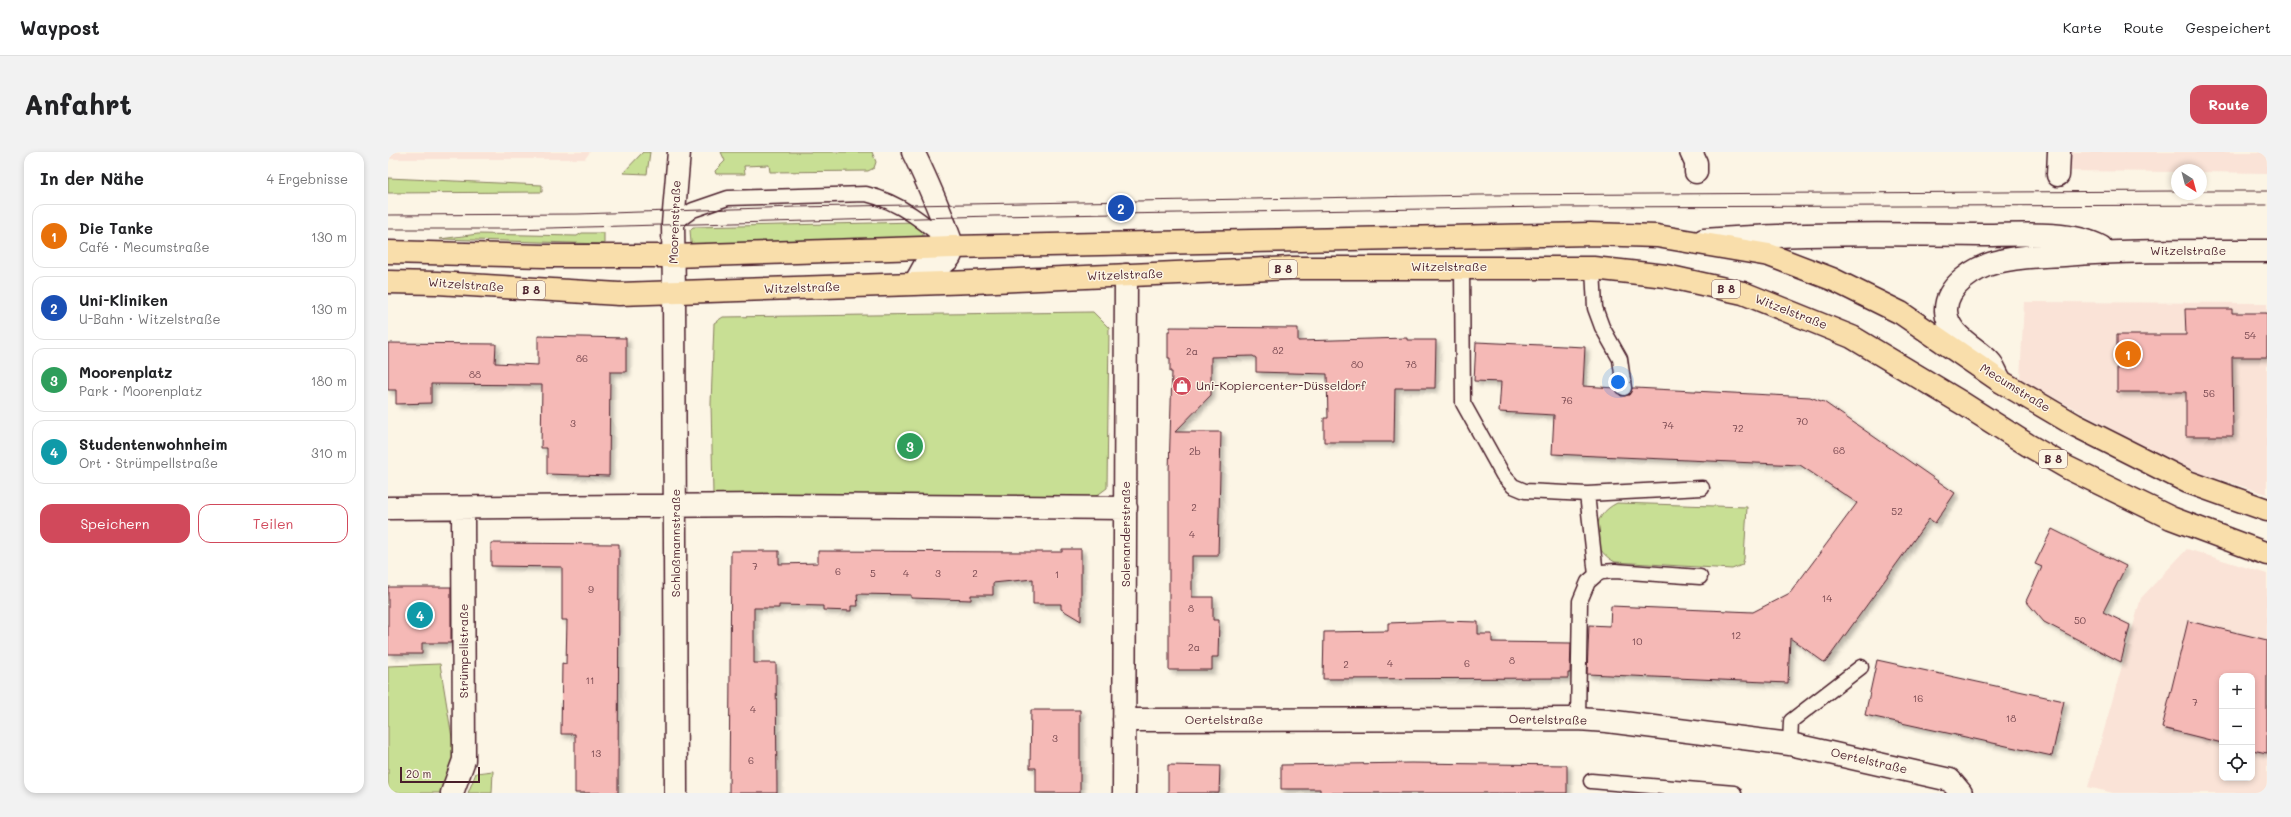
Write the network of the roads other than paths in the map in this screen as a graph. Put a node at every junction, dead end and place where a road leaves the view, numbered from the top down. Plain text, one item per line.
1 (679, 152) edge
2 (913, 152) edge
3 (2059, 152) edge
4 (2058, 175) dead end
5 (673, 224) junction
6 (1690, 241) junction
7 (952, 247) junction
8 (2109, 251) junction
9 (2267, 251) edge
10 (388, 252) edge
11 (1769, 255) joint
12 (673, 256) junction
13 (1462, 267) junction
14 (1593, 268) junction
15 (1126, 275) junction
16 (388, 282) edge
17 (916, 283) junction
18 (674, 293) junction
19 (2000, 381) junction
20 (1624, 388) dead end
21 (1702, 488) dead end
22 (1587, 494) junction
23 (677, 507) junction
24 (388, 508) edge
25 (463, 508) junction
26 (1126, 508) junction
27 (2267, 510) edge
28 (2267, 554) edge
29 (1596, 575) junction
30 (1700, 577) dead end
31 (1861, 667) dead end
32 (1578, 719) junction
33 (1124, 720) junction
34 (1790, 744) junction
35 (1591, 781) dead end
36 (452, 793) edge
37 (676, 793) edge
38 (1124, 793) edge
39 (1734, 793) edge
40 (1961, 793) edge

1 - 5 street, Moorenstraße
2 - 7 street
3 - 4 street
5 - 7 lane
5 - 12 street, Moorenstraße
6 - 7 main road, Witzelstraße
6 - 8 street, Witzelstraße
6 - 11 main road, Witzelstraße
7 - 12 main road, Witzelstraße
7 - 17 street
8 - 9 street, Witzelstraße
8 - 19 street, Witzelstraße
10 - 12 main road, Witzelstraße
11 - 19 main road, Mecumstraße
12 - 18 street, Moorenstraße
13 - 14 main road, Witzelstraße / B 8
13 - 15 main road, Witzelstraße / B 8
13 - 22 lane
14 - 20 lane
14 - 28 main road, Witzelstraße / B 8
15 - 17 main road, Witzelstraße / B 8
15 - 26 street, Solenanderstraße
16 - 18 main road, Witzelstraße / B 8
17 - 18 main road, Witzelstraße / B 8
18 - 23 street, Schloßmannstraße
19 - 27 main road, Mecumstraße
21 - 22 lane
22 - 29 lane
23 - 25 street
23 - 26 street
23 - 37 street, Schloßmannstraße
24 - 25 street
25 - 36 street, Strümpellstraße
26 - 33 street, Solenanderstraße
29 - 30 lane
29 - 32 lane
31 - 34 lane
32 - 33 street, Oertelstraße
32 - 34 street, Oertelstraße
33 - 38 street, Solenanderstraße
34 - 40 street, Oertelstraße
35 - 39 lane

